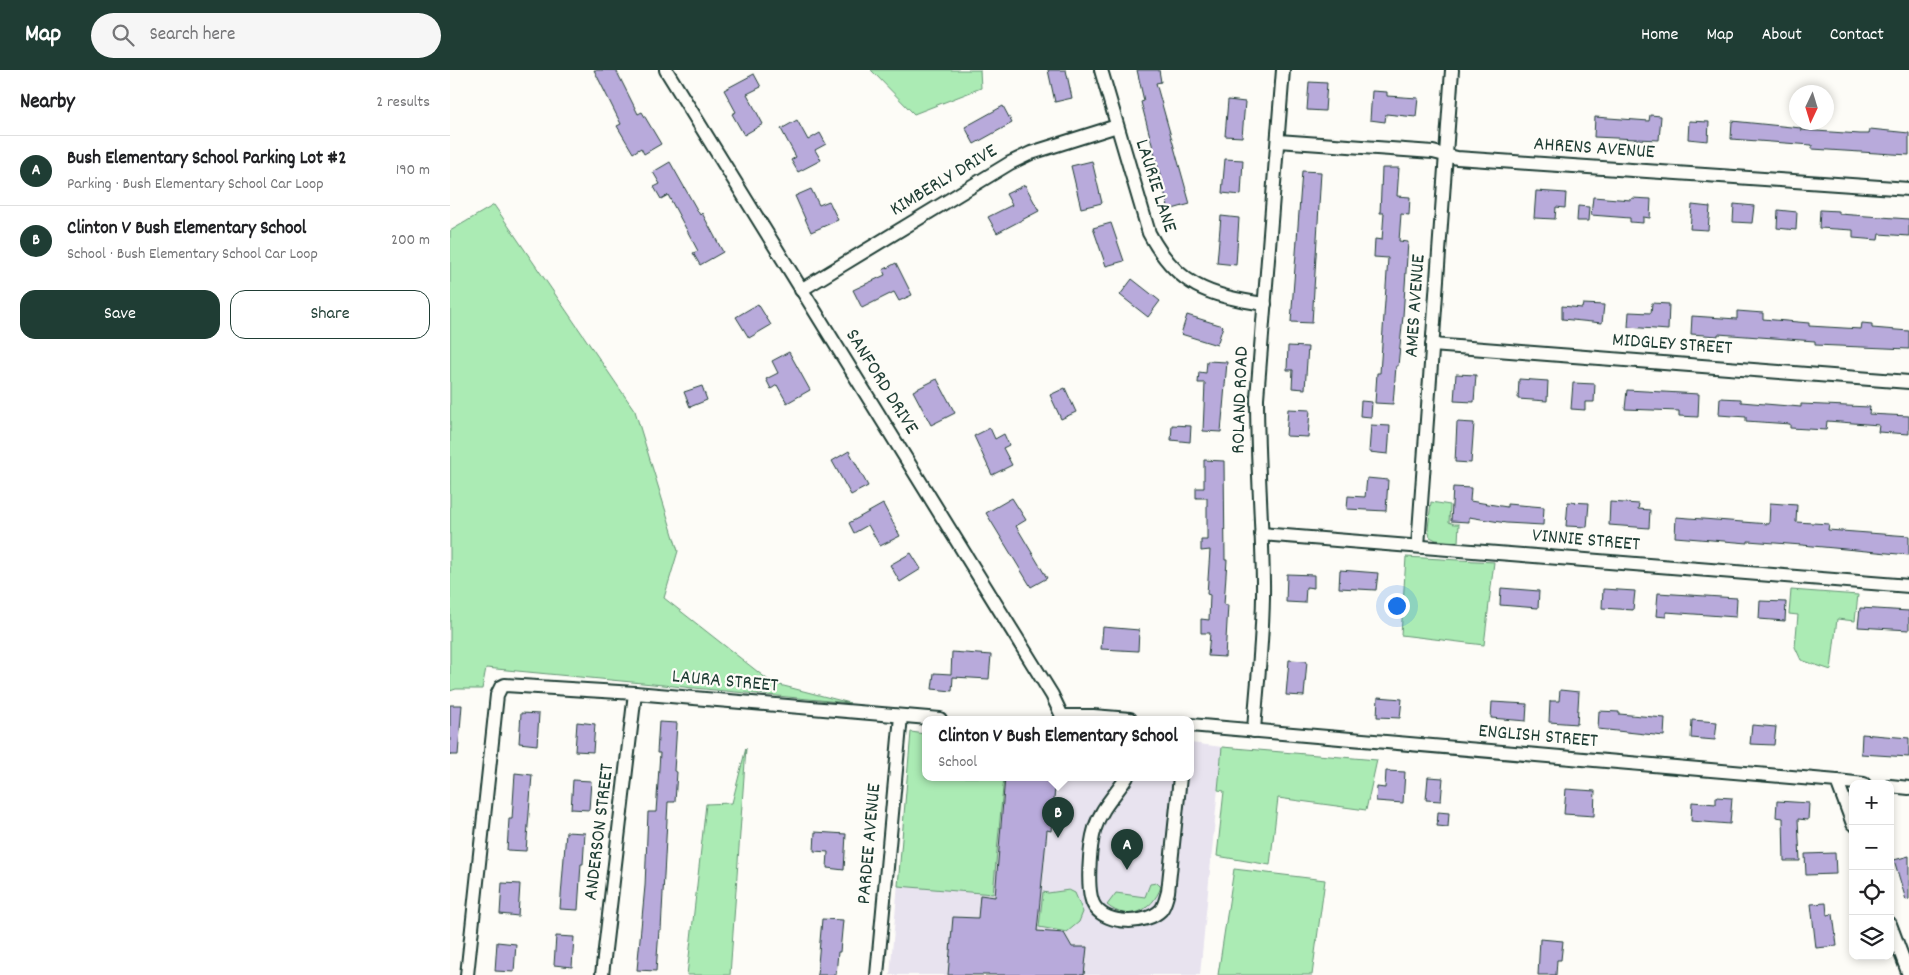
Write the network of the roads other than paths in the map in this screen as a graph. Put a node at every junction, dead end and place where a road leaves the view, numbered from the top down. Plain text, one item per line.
1 (666, 70) edge
2 (1101, 70) edge
3 (1283, 70) edge
4 (1452, 70) edge
5 (1117, 126) junction
6 (1278, 141) junction
7 (1446, 155) junction
8 (1909, 189) edge
9 (801, 290) junction
10 (1265, 304) junction
11 (1432, 344) junction
12 (1909, 382) edge
13 (1261, 534) junction
14 (1418, 546) junction
15 (1909, 586) edge
16 (635, 694) junction
17 (901, 716) junction
18 (1060, 716) edge
19 (922, 718) edge
20 (1194, 725) edge
21 (1254, 731) junction
22 (1124, 781) edge
23 (1180, 781) edge
24 (1837, 781) junction
25 (1849, 782) edge
26 (1894, 786) edge
27 (1909, 788) edge
28 (1849, 813) edge
29 (1894, 935) edge
30 (1909, 974) edge
31 (467, 975) edge
32 (602, 975) edge
33 (877, 975) edge

1 - 9 street, SANFORD DRIVE
2 - 5 street, LAURIE LANE
3 - 6 street, ROLAND ROAD
4 - 7 street, AMES AVENUE
5 - 9 street, KIMBERLY DRIVE
5 - 10 street, LAURIE LANE
6 - 7 street, AHRENS AVENUE
6 - 10 street, ROLAND ROAD
7 - 8 street, AHRENS AVENUE
7 - 11 street, AMES AVENUE
9 - 18 street, SANFORD DRIVE
10 - 13 street, ROLAND ROAD
11 - 12 street, MIDGLEY STREET
11 - 14 street, AMES AVENUE
13 - 14 street, VINNIE STREET
13 - 21 street, ROLAND ROAD
14 - 15 street, VINNIE STREET
16 - 17 street, LAURA STREET
16 - 31 street, LAURA STREET
16 - 32 street, ANDERSON STREET
17 - 19 street, LAURA STREET
17 - 33 street, PARDEE AVENUE
20 - 21 street, ENGLISH STREET
21 - 24 street, ENGLISH STREET
22 - 23 street
24 - 25 street, ENGLISH STREET
24 - 28 street
26 - 27 street
29 - 30 street

